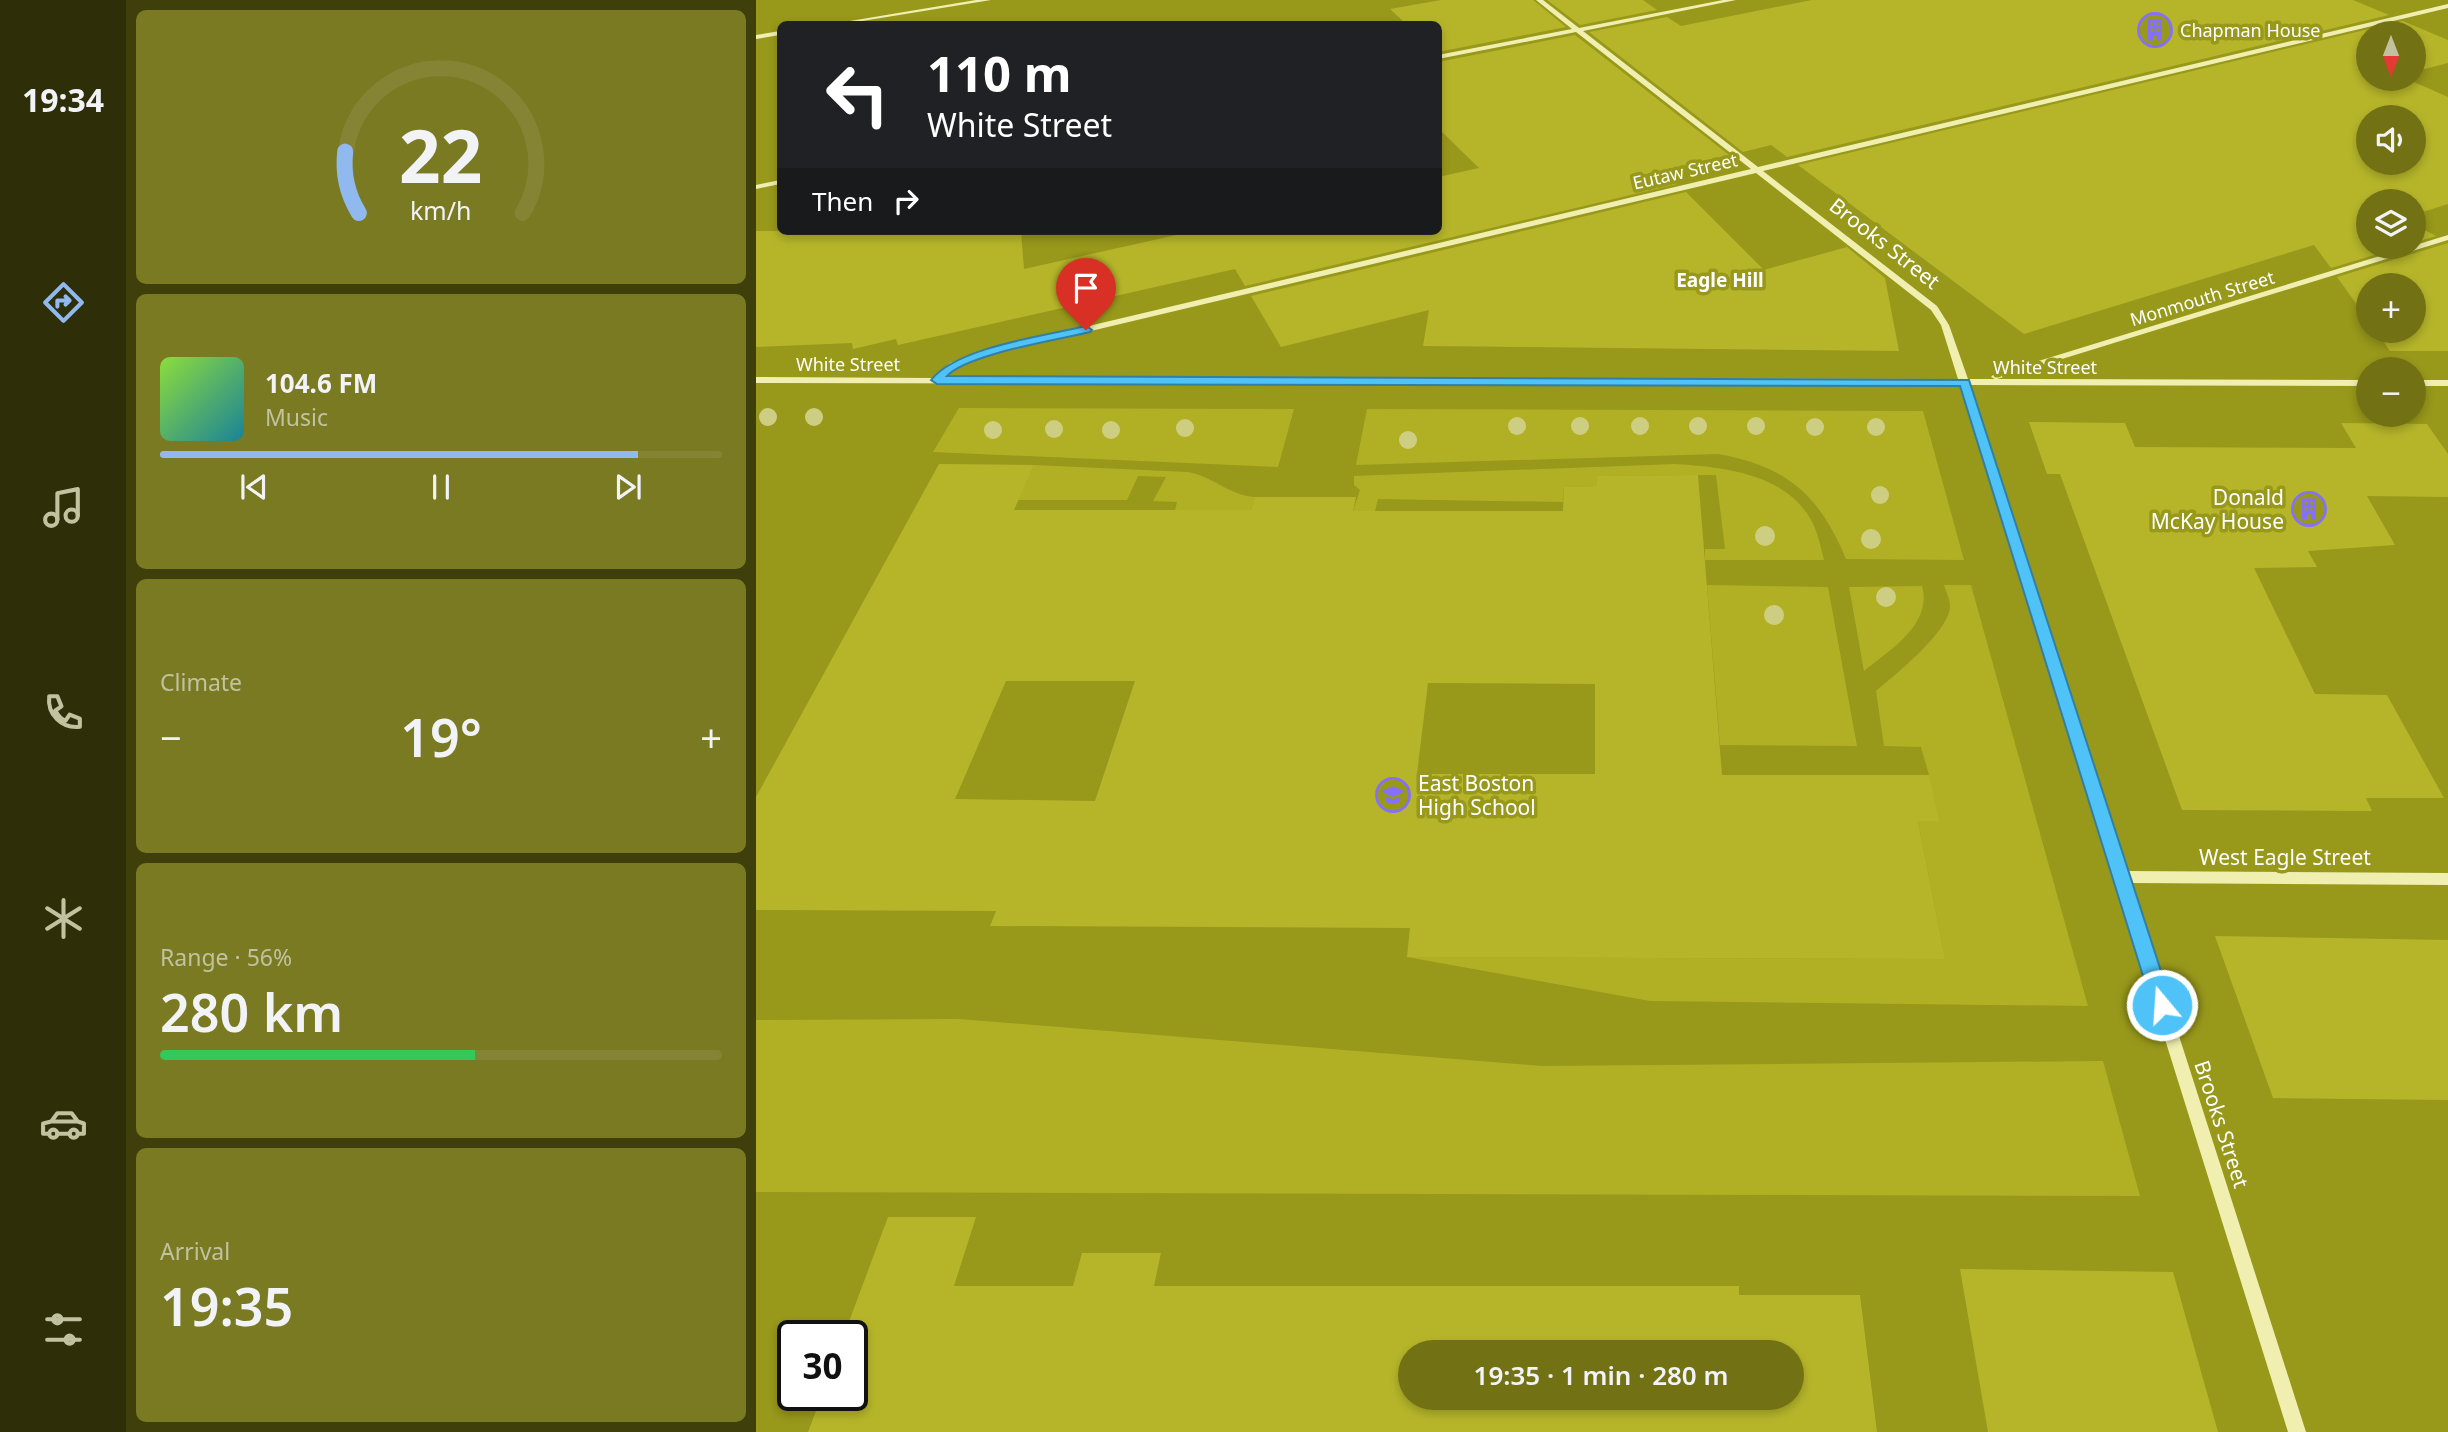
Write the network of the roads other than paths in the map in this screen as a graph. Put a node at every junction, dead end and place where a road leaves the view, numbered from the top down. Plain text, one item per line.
1 (988, 0) edge
2 (1539, 0) edge
3 (1733, 0) edge
4 (2448, 6) edge
5 (854, 21) edge
6 (1578, 30) junction
7 (777, 34) edge
8 (756, 37) edge
9 (1442, 56) edge
10 (1757, 170) junction
11 (777, 184) edge
12 (756, 187) edge
13 (2448, 237) edge
14 (756, 380) edge
15 (937, 380) junction
16 (1965, 382) junction
17 (2356, 383) edge
18 (2426, 383) edge
19 (2448, 383) edge
20 (2121, 877) junction
21 (2448, 879) edge
22 (2297, 1432) edge

1 - 5 street
2 - 6 street, Brooks Street
3 - 6 street
4 - 10 street, Eutaw Street
6 - 9 street
6 - 10 street, Brooks Street
7 - 8 street
10 - 15 street, Eutaw Street
10 - 16 street, Brooks Street
11 - 12 street
13 - 16 street, Monmouth Street
14 - 15 street, White Street
15 - 16 street, White Street
16 - 17 street, White Street
16 - 20 street, Brooks Street
18 - 19 street
20 - 21 street, West Eagle Street
20 - 22 street, Brooks Street

